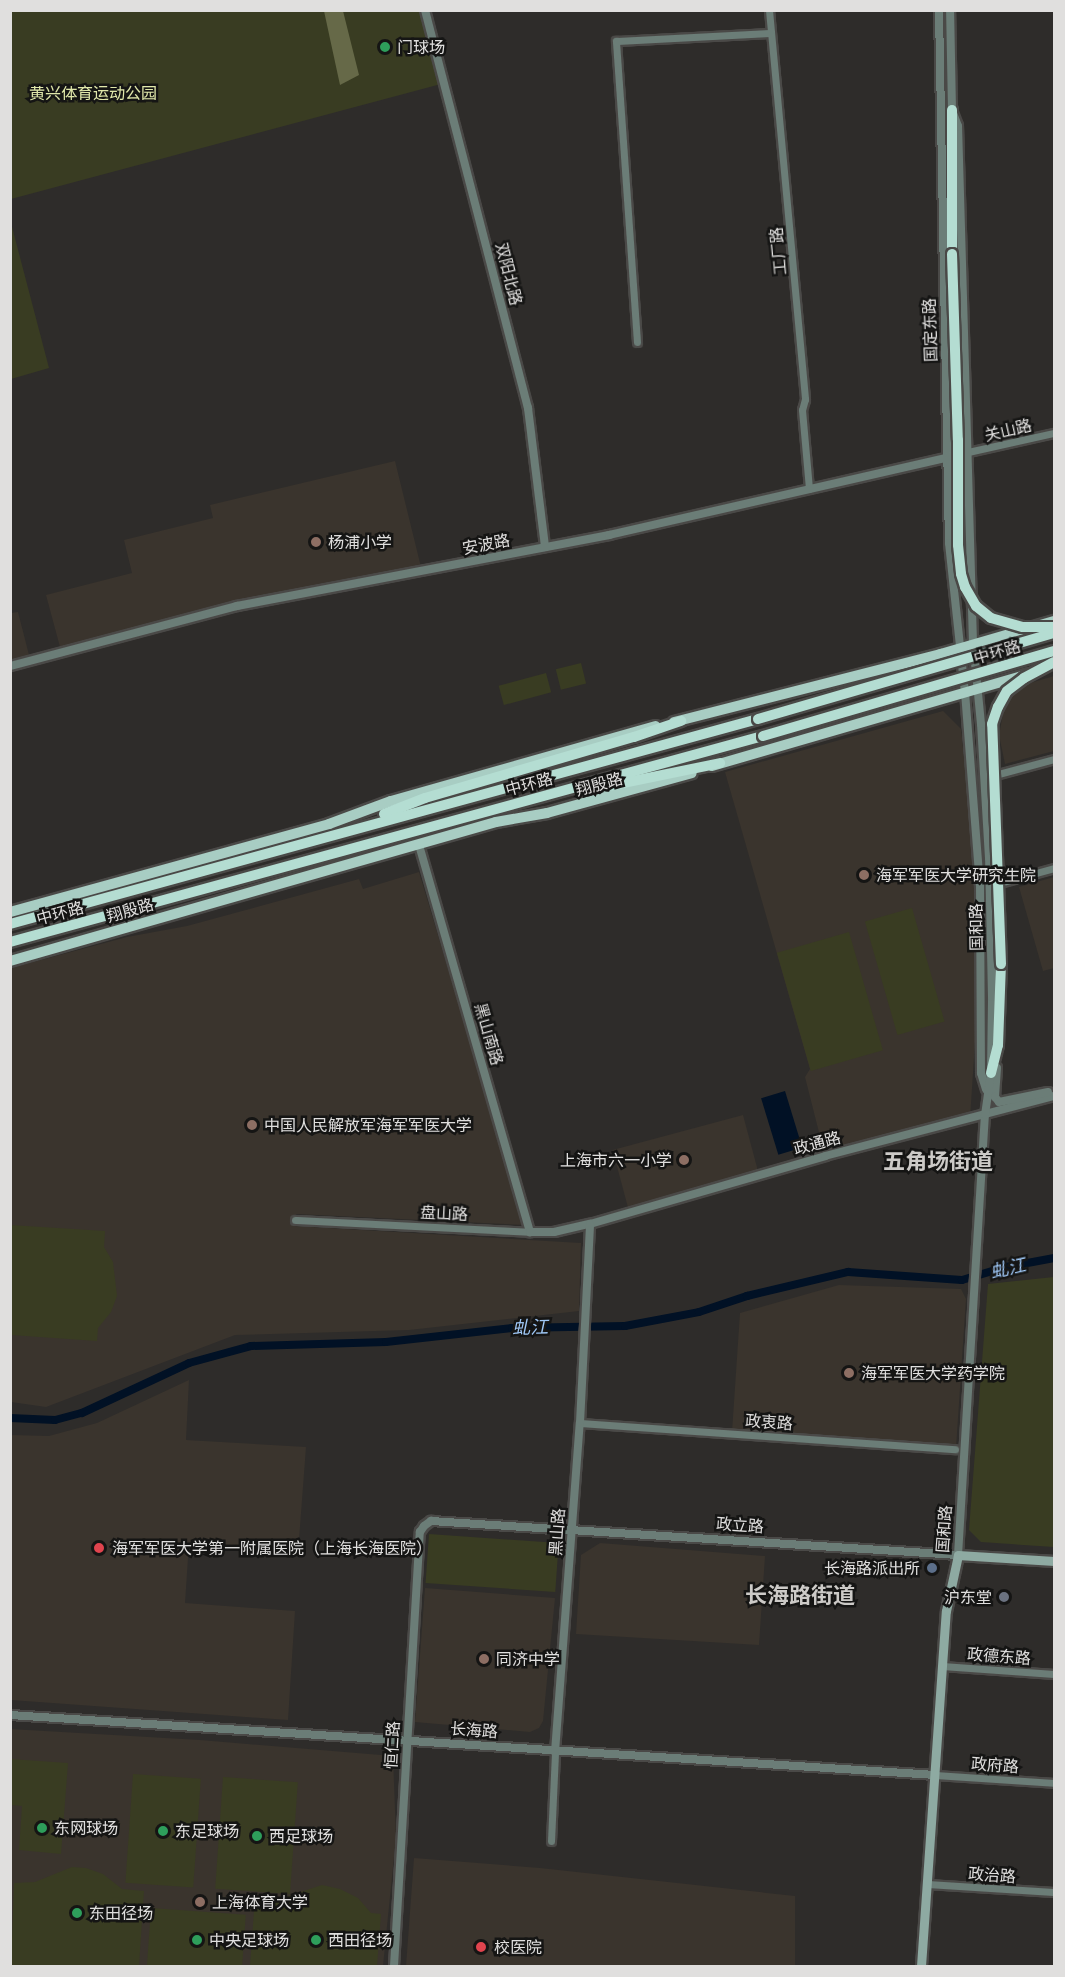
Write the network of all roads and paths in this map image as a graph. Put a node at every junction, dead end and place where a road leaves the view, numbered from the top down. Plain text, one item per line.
1 (425, 10) edge
2 (769, 10) edge
3 (939, 10) edge
4 (950, 10) edge
5 (771, 33) junction
6 (952, 110) junction
7 (637, 342) dead end
8 (1054, 433) edge
9 (968, 452) junction
10 (949, 457) junction
11 (809, 489) junction
12 (545, 548) junction
13 (1054, 621) edge
14 (1054, 630) edge
15 (973, 647) junction
16 (961, 651) junction
17 (1054, 651) edge
18 (1054, 664) edge
19 (10, 666) edge
20 (978, 688) junction
21 (965, 692) junction
22 (681, 721) junction
23 (1054, 759) edge
24 (720, 763) junction
25 (983, 778) junction
26 (492, 809) junction
27 (324, 837) junction
28 (419, 845) junction
29 (1054, 868) edge
30 (990, 885) junction
31 (10, 912) edge
32 (10, 924) edge
33 (10, 942) edge
34 (10, 961) edge
35 (998, 1045) junction
36 (991, 1073) junction
37 (1054, 1090) edge
38 (987, 1093) junction
39 (1054, 1096) edge
40 (985, 1115) junction
41 (295, 1220) dead end
42 (590, 1224) junction
43 (530, 1232) junction
44 (580, 1423) junction
45 (955, 1449) dead end
46 (424, 1526) joint
47 (573, 1529) junction
48 (958, 1555) junction
49 (1054, 1561) edge
50 (942, 1666) junction
51 (1054, 1674) edge
52 (10, 1715) edge
53 (407, 1740) junction
54 (555, 1752) junction
55 (935, 1775) junction
56 (1054, 1782) edge
57 (551, 1841) dead end
58 (927, 1884) junction
59 (1054, 1892) edge
60 (394, 1966) edge
61 (921, 1966) edge

1 - 12 street, 双阳北路
2 - 5 street, 工厂路
3 - 10 street, 国定东路
4 - 6 street, 国定东路
5 - 7 street
5 - 11 street, 工厂路
6 - 9 street, 国定东路
6 - 14 highway, bridge
8 - 9 street, 关山路
9 - 10 street, 安波路
9 - 15 street, 国定东路
10 - 11 street, 安波路
10 - 16 street, 国定东路
11 - 12 street, 安波路
12 - 19 street, 安波路
13 - 15 main road, 翔殷路
14 - 15 main road, 翔殷路
14 - 27 highway, 中环路, bridge
15 - 16 main road, 翔殷路
15 - 20 street, 国和路
16 - 21 street, 国和路
16 - 22 main road, 翔殷路
17 - 26 highway, 中环路, bridge
18 - 20 main road, 翔殷路
18 - 35 highway, bridge
20 - 21 main road, 翔殷路
20 - 25 street, 国和路
21 - 24 main road, 翔殷路
21 - 38 street, 国和路
22 - 27 highway
22 - 31 main road, 翔殷路
23 - 25 street
24 - 26 highway
24 - 28 main road, 翔殷路
25 - 30 street, 国和路
26 - 33 highway, 中环路
27 - 32 highway, 中环路
28 - 34 main road, 翔殷路
28 - 43 street, 黑山南路
29 - 30 street
30 - 36 street, 国和路
35 - 36 highway
35 - 37 street
36 - 38 street, 国和路
38 - 40 street, 国和路
39 - 40 street, 政通路
40 - 42 street, 政通路
40 - 48 street, 国和路
41 - 43 street, 盘山路
42 - 43 street, 盘山路
42 - 44 street, 黑山路
44 - 45 street, 政衷路
44 - 47 street, 黑山路
46 - 47 street, 政立路
46 - 53 street, 恒仁路
47 - 48 street, 政立路
47 - 54 street, 黑山路
48 - 49 main road, 政立路
48 - 50 main road, 国和路
50 - 51 street, 政德东路
50 - 55 main road, 国和路
52 - 53 street, 长海路
53 - 54 street, 长海路
53 - 60 street, 恒仁路
54 - 55 street, 长海路
54 - 57 street, 黑山路
55 - 56 street, 政府路
55 - 58 main road, 国和路
58 - 59 street, 政治路
58 - 61 main road, 国和路

